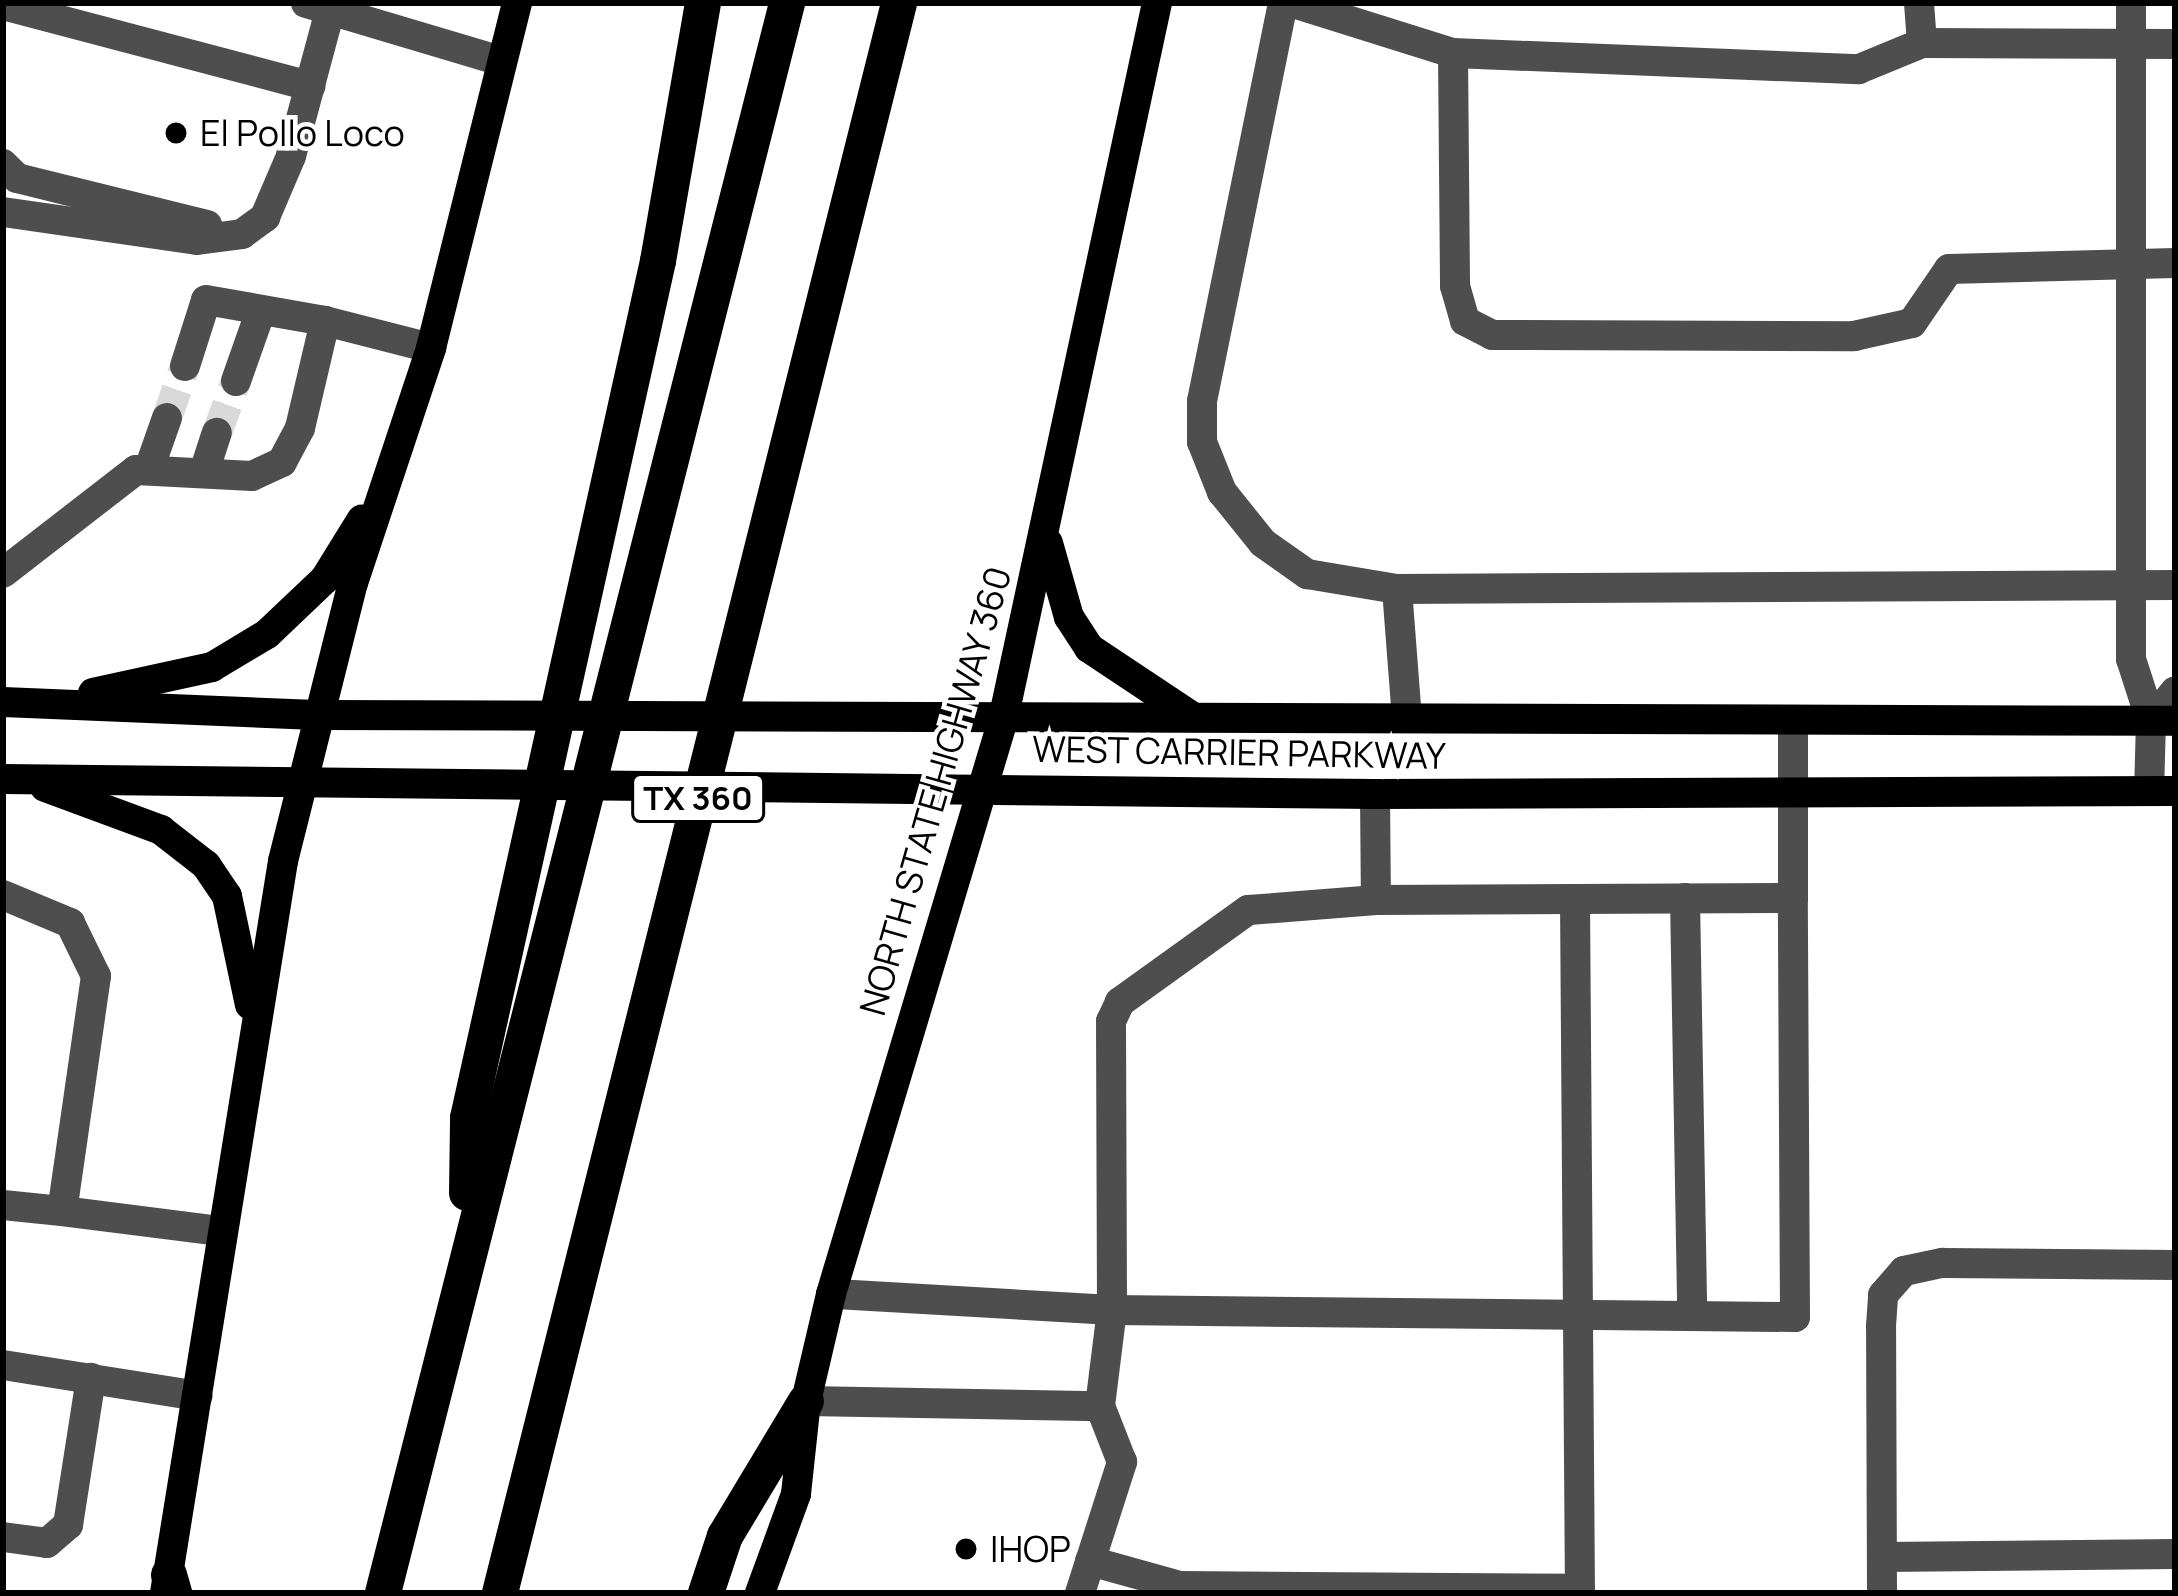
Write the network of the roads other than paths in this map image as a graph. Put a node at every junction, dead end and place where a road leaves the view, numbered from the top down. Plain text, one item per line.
1 (518, 3) edge
2 (704, 3) edge
3 (787, 3) edge
4 (899, 3) edge
5 (1157, 3) edge
6 (1283, 3) edge
7 (1293, 3) edge
8 (1919, 3) edge
9 (2131, 3) edge
10 (3, 5) edge
11 (323, 5) edge
12 (1922, 43) junction
13 (2175, 44) edge
14 (2131, 45) junction
15 (1453, 52) junction
16 (501, 62) junction
17 (310, 86) junction
18 (3, 164) edge
19 (3, 212) edge
20 (254, 225) junction
21 (2131, 263) junction
22 (2175, 263) edge
23 (261, 310) junction
24 (325, 321) junction
25 (431, 348) junction
26 (185, 366) tunnel mouth
27 (236, 380) tunnel mouth
28 (167, 418) tunnel mouth
29 (218, 433) tunnel mouth
30 (400, 458) junction
31 (205, 469) junction
32 (149, 470) junction
33 (1047, 539) junction
34 (3, 574) edge
35 (2130, 585) junction
36 (2175, 585) edge
37 (1397, 589) junction
38 (2175, 691) edge
39 (14, 703) edge
40 (316, 715) junction
41 (1407, 718) junction
42 (1003, 720) junction
43 (1198, 720) junction
44 (1793, 720) junction
45 (2163, 721) edge
46 (13, 779) edge
47 (302, 779) junction
48 (977, 788) junction
49 (2162, 790) edge
50 (1793, 791) junction
51 (1375, 794) junction
52 (3, 895) edge
53 (1685, 898) junction
54 (1793, 898) junction
55 (1575, 899) junction
56 (1376, 900) junction
57 (254, 1030) junction
58 (3, 1204) edge
59 (62, 1210) junction
60 (221, 1232) junction
61 (466, 1254) junction
62 (2175, 1265) edge
63 (831, 1294) junction
64 (1112, 1310) junction
65 (1578, 1315) junction
66 (1691, 1316) junction
67 (3, 1365) edge
68 (91, 1378) junction
69 (198, 1396) junction
70 (806, 1401) junction
71 (1100, 1406) junction
72 (3, 1537) edge
73 (2175, 1554) edge
74 (1882, 1557) junction
75 (1090, 1561) junction
76 (169, 1587) edge
77 (1580, 1591) edge
78 (383, 1593) edge
79 (500, 1593) edge
80 (706, 1593) edge
81 (760, 1593) edge
82 (1080, 1593) edge
83 (1882, 1593) edge

1 - 16 main road
2 - 61 highway
3 - 61 highway, TX 360
4 - 79 highway, TX 360
5 - 33 main road, NORTH STATE HIGHWAY 360
6 - 37 lane
7 - 15 lane
8 - 12 lane
9 - 14 lane
10 - 17 lane
11 - 16 lane
11 - 17 lane
12 - 14 lane
12 - 15 lane
13 - 14 lane
14 - 21 lane
15 - 21 lane
16 - 25 main road
17 - 20 lane
18 - 20 lane
19 - 20 lane
21 - 22 lane
21 - 35 lane
23 - 24 lane
23 - 26 lane
23 - 27 lane
24 - 25 lane
24 - 31 lane
25 - 30 main road
28 - 32 lane
29 - 31 lane
30 - 39 main road
30 - 40 main road
31 - 32 lane
32 - 34 lane
33 - 42 main road, NORTH STATE HIGHWAY 360
33 - 43 main road
35 - 36 lane
35 - 37 lane
35 - 45 lane
37 - 41 lane
38 - 45 lane
39 - 40 main road, WEST CARRIER PARKWAY
40 - 42 main road, WEST CARRIER PARKWAY
40 - 47 main road
41 - 43 main road, WEST CARRIER PARKWAY
41 - 44 main road, WEST CARRIER PARKWAY
42 - 43 main road, WEST CARRIER PARKWAY
42 - 48 main road, NORTH STATE HIGHWAY 360
44 - 45 main road, WEST CARRIER PARKWAY
44 - 50 lane
45 - 49 lane
46 - 47 main road, WEST CARRIER PARKWAY
46 - 57 main road
47 - 48 main road, WEST CARRIER PARKWAY
47 - 57 main road
48 - 51 main road, WEST CARRIER PARKWAY
48 - 63 main road, NORTH STATE HIGHWAY 360
49 - 50 main road, WEST CARRIER PARKWAY
50 - 51 main road, WEST CARRIER PARKWAY
50 - 54 lane
51 - 56 lane
52 - 59 lane
53 - 54 lane
53 - 55 lane
53 - 66 lane
54 - 66 lane
55 - 56 lane
55 - 65 lane
56 - 64 lane
57 - 60 main road
58 - 59 lane
59 - 60 lane
60 - 69 main road
61 - 78 highway, TX 360
62 - 74 lane
63 - 64 lane
63 - 70 main road, NORTH STATE HIGHWAY 360
64 - 65 lane
64 - 71 lane
65 - 66 lane
65 - 77 lane
67 - 68 lane
68 - 69 lane
68 - 72 lane
69 - 76 main road
70 - 71 lane
70 - 80 highway
70 - 81 main road, NORTH STATE HIGHWAY 360
71 - 75 lane
73 - 74 lane
74 - 83 lane
75 - 77 lane
75 - 82 lane

